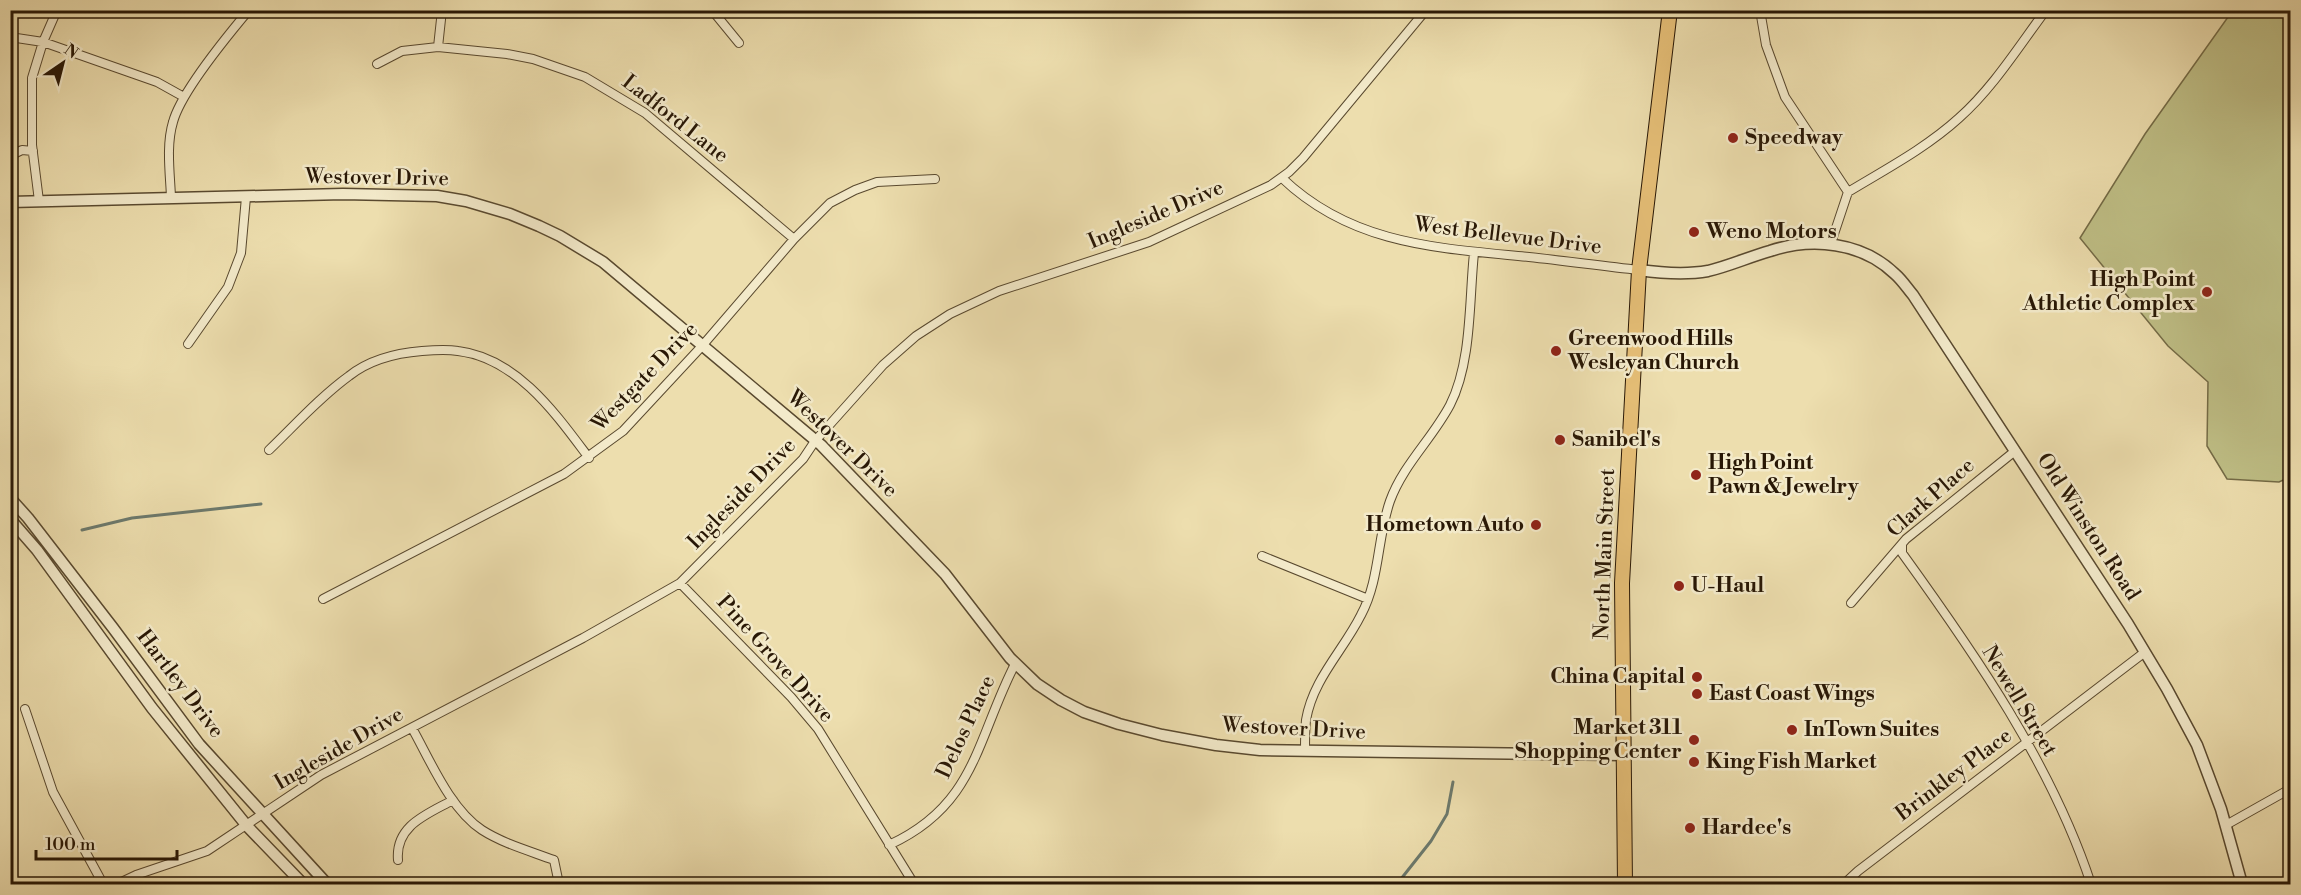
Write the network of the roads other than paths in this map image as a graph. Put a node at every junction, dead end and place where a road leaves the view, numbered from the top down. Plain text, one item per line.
1 (57, 10) edge
2 (249, 10) edge
3 (442, 10) edge
4 (712, 10) edge
5 (1426, 10) edge
6 (1670, 10) edge
7 (1760, 10) edge
8 (2046, 10) edge
9 (10, 37) edge
10 (43, 42) junction
11 (740, 43) dead end
12 (438, 47) junction
13 (377, 64) dead end
14 (184, 97) junction
15 (33, 151) junction
16 (10, 156) edge
17 (1282, 177) junction
18 (935, 179) dead end
19 (1848, 192) junction
20 (171, 197) junction
21 (246, 197) junction
22 (39, 201) junction
23 (10, 202) edge
24 (794, 239) junction
25 (1831, 243) junction
26 (1474, 253) junction
27 (1639, 270) junction
28 (188, 344) dead end
29 (702, 346) junction
30 (815, 441) junction
31 (269, 450) dead end
32 (2014, 451) junction
33 (589, 458) junction
34 (10, 498) edge
35 (10, 519) edge
36 (1902, 545) junction
37 (1262, 556) dead end
38 (680, 583) junction
39 (323, 599) dead end
40 (1368, 599) junction
41 (1851, 603) dead end
42 (2145, 652) junction
43 (1015, 664) junction
44 (25, 709) dead end
45 (412, 728) junction
46 (2026, 743) junction
47 (1305, 751) junction
48 (1623, 754) junction
49 (2290, 789) edge
50 (453, 800) junction
51 (264, 814) junction
52 (2226, 825) junction
53 (247, 826) junction
54 (889, 845) junction
55 (398, 860) dead end
56 (102, 885) edge
57 (117, 885) edge
58 (303, 885) edge
59 (327, 885) edge
60 (559, 885) edge
61 (914, 885) edge
62 (1625, 885) edge
63 (1844, 885) edge
64 (2091, 885) edge
65 (2242, 885) edge

1 - 10 street
2 - 14 street
3 - 12 street
4 - 11 street
5 - 17 street, Ingleside Drive
6 - 27 main road, North Main Street
7 - 19 street
8 - 19 street
9 - 10 street
10 - 14 street
10 - 15 street
12 - 13 street, Ladford Lane
12 - 24 street, Ladford Lane
14 - 20 street
15 - 16 street
15 - 22 street
17 - 26 street, West Bellevue Drive
17 - 30 street, Ingleside Drive
18 - 24 street, Westgate Drive
19 - 25 street
20 - 21 street, Westover Drive
20 - 22 street, Westover Drive
21 - 28 street
21 - 29 street, Westover Drive
22 - 23 street, Westover Drive
24 - 29 street, Westgate Drive
25 - 27 street, Old Winston Road
25 - 32 street, Old Winston Road
26 - 27 street, West Bellevue Drive
26 - 40 street
27 - 48 main road, North Main Street
29 - 30 street, Westover Drive
29 - 33 street, Westgate Drive
30 - 38 street, Ingleside Drive
30 - 43 street, Westover Drive
31 - 33 street
32 - 36 street, Clark Place
32 - 42 street, Old Winston Road
33 - 39 street, Westgate Drive
34 - 51 street, Hartley Drive
35 - 53 street, Hartley Drive
36 - 41 street, Clark Place
36 - 46 street, Newell Street
37 - 40 street
38 - 45 street, Ingleside Drive
38 - 54 street, Pine Grove Drive
40 - 47 street
42 - 46 street, Brinkley Place
42 - 52 street, Old Winston Road
43 - 47 street, Westover Drive
43 - 54 street, Delos Place
44 - 56 street
45 - 50 street
45 - 51 street, Ingleside Drive
46 - 63 street, Brinkley Place
46 - 64 street, Newell Street
47 - 48 street, Westover Drive
48 - 62 main road, North Main Street
49 - 52 street
50 - 55 street
50 - 60 street
51 - 53 street, Ingleside Drive
51 - 59 street, Hartley Drive
52 - 65 street, Old Winston Road
53 - 57 street, Ingleside Drive
53 - 58 street, Hartley Drive
54 - 61 street, Pine Grove Drive

